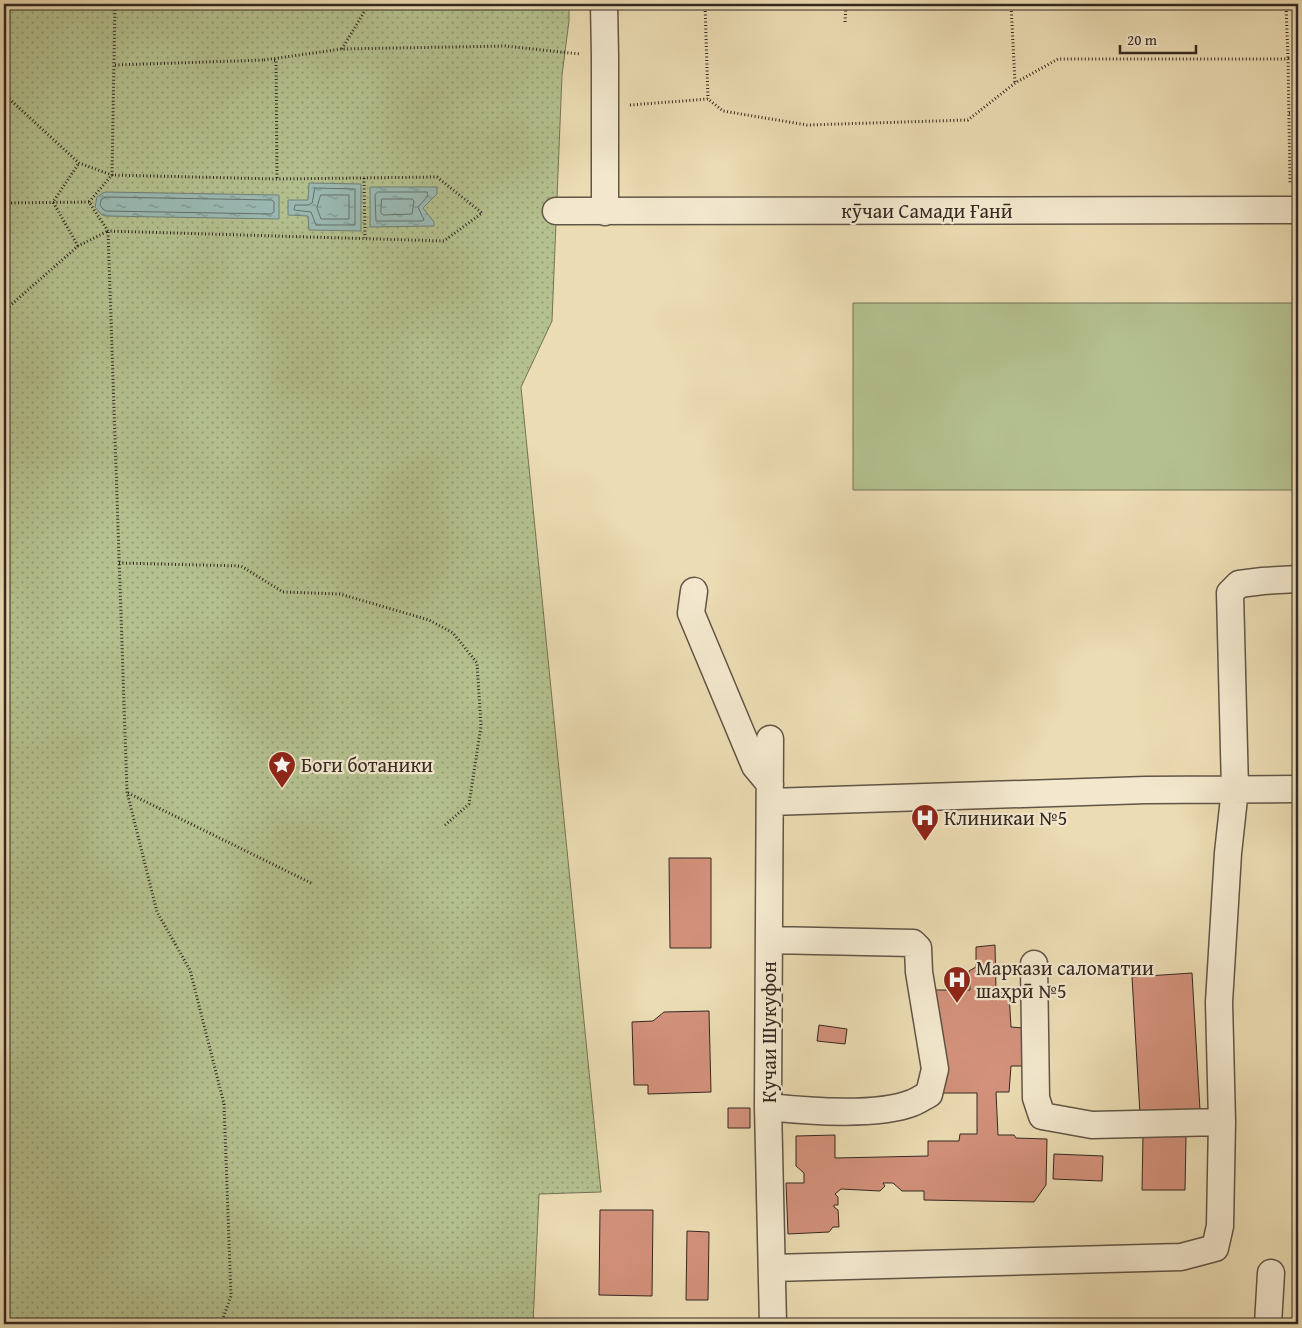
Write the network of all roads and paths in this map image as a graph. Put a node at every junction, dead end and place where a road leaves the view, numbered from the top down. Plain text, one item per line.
1 (115, 4) edge
2 (369, 4) edge
3 (604, 4) edge
4 (705, 4) edge
5 (837, 4) edge
6 (858, 4) edge
7 (1011, 4) edge
8 (1286, 4) edge
9 (846, 6) junction
10 (845, 22) dead end
11 (342, 49) junction
12 (605, 57) junction
13 (1288, 59) junction
14 (264, 60) junction
15 (115, 65) junction
16 (1015, 83) junction
17 (4, 94) edge
18 (708, 99) junction
19 (604, 107) junction
20 (1289, 113) junction
21 (1298, 113) edge
22 (79, 164) junction
23 (112, 175) junction
24 (364, 178) junction
25 (277, 179) junction
26 (53, 202) junction
27 (90, 202) junction
28 (4, 203) edge
29 (1294, 210) edge
30 (556, 212) dead end
31 (604, 212) junction
32 (108, 231) junction
33 (365, 238) junction
34 (78, 246) junction
35 (4, 311) edge
36 (118, 563) junction
37 (1298, 579) edge
38 (694, 591) dead end
39 (770, 739) dead end
40 (1235, 789) junction
41 (1298, 789) edge
42 (128, 792) junction
43 (770, 793) junction
44 (444, 826) dead end
45 (313, 884) dead end
46 (769, 940) junction
47 (1034, 964) dead end
48 (768, 1107) junction
49 (1222, 1122) junction
50 (772, 1268) junction
51 (1271, 1273) dead end
52 (221, 1324) edge
53 (773, 1324) edge
54 (1268, 1324) edge

1 - 15 path
2 - 11 path
3 - 12 street
4 - 18 path
5 - 9 path
6 - 9 path
7 - 16 path
8 - 13 path
9 - 10 path
11 - 12 path
11 - 14 path
12 - 19 street
13 - 16 path
13 - 20 path
14 - 15 path
14 - 25 path
15 - 23 path
16 - 18 path
17 - 22 path
18 - 19 path
19 - 31 street
20 - 21 path
20 - 29 path
22 - 23 path
22 - 26 path
23 - 25 path
23 - 27 path
24 - 25 path
24 - 33 path
24 - 33 path
26 - 27 path
26 - 28 path
26 - 34 path
27 - 32 path
29 - 31 street, кӯчаи Самади Ғанӣ
30 - 31 street, кӯчаи Самади Ғанӣ
32 - 33 path
32 - 34 path
32 - 36 path
34 - 35 path
36 - 42 path
36 - 44 path
37 - 40 street
38 - 43 street
39 - 43 street, Кучаи Шукуфон
40 - 41 street
40 - 43 street
40 - 49 street
42 - 45 path
42 - 52 path
43 - 46 street, Кучаи Шукуфон
46 - 48 street, Кучаи Шукуфон
46 - 48 street
47 - 49 street
48 - 50 street, Кучаи Шукуфон
49 - 50 street
50 - 53 street, Кучаи Шукуфон
51 - 54 street

